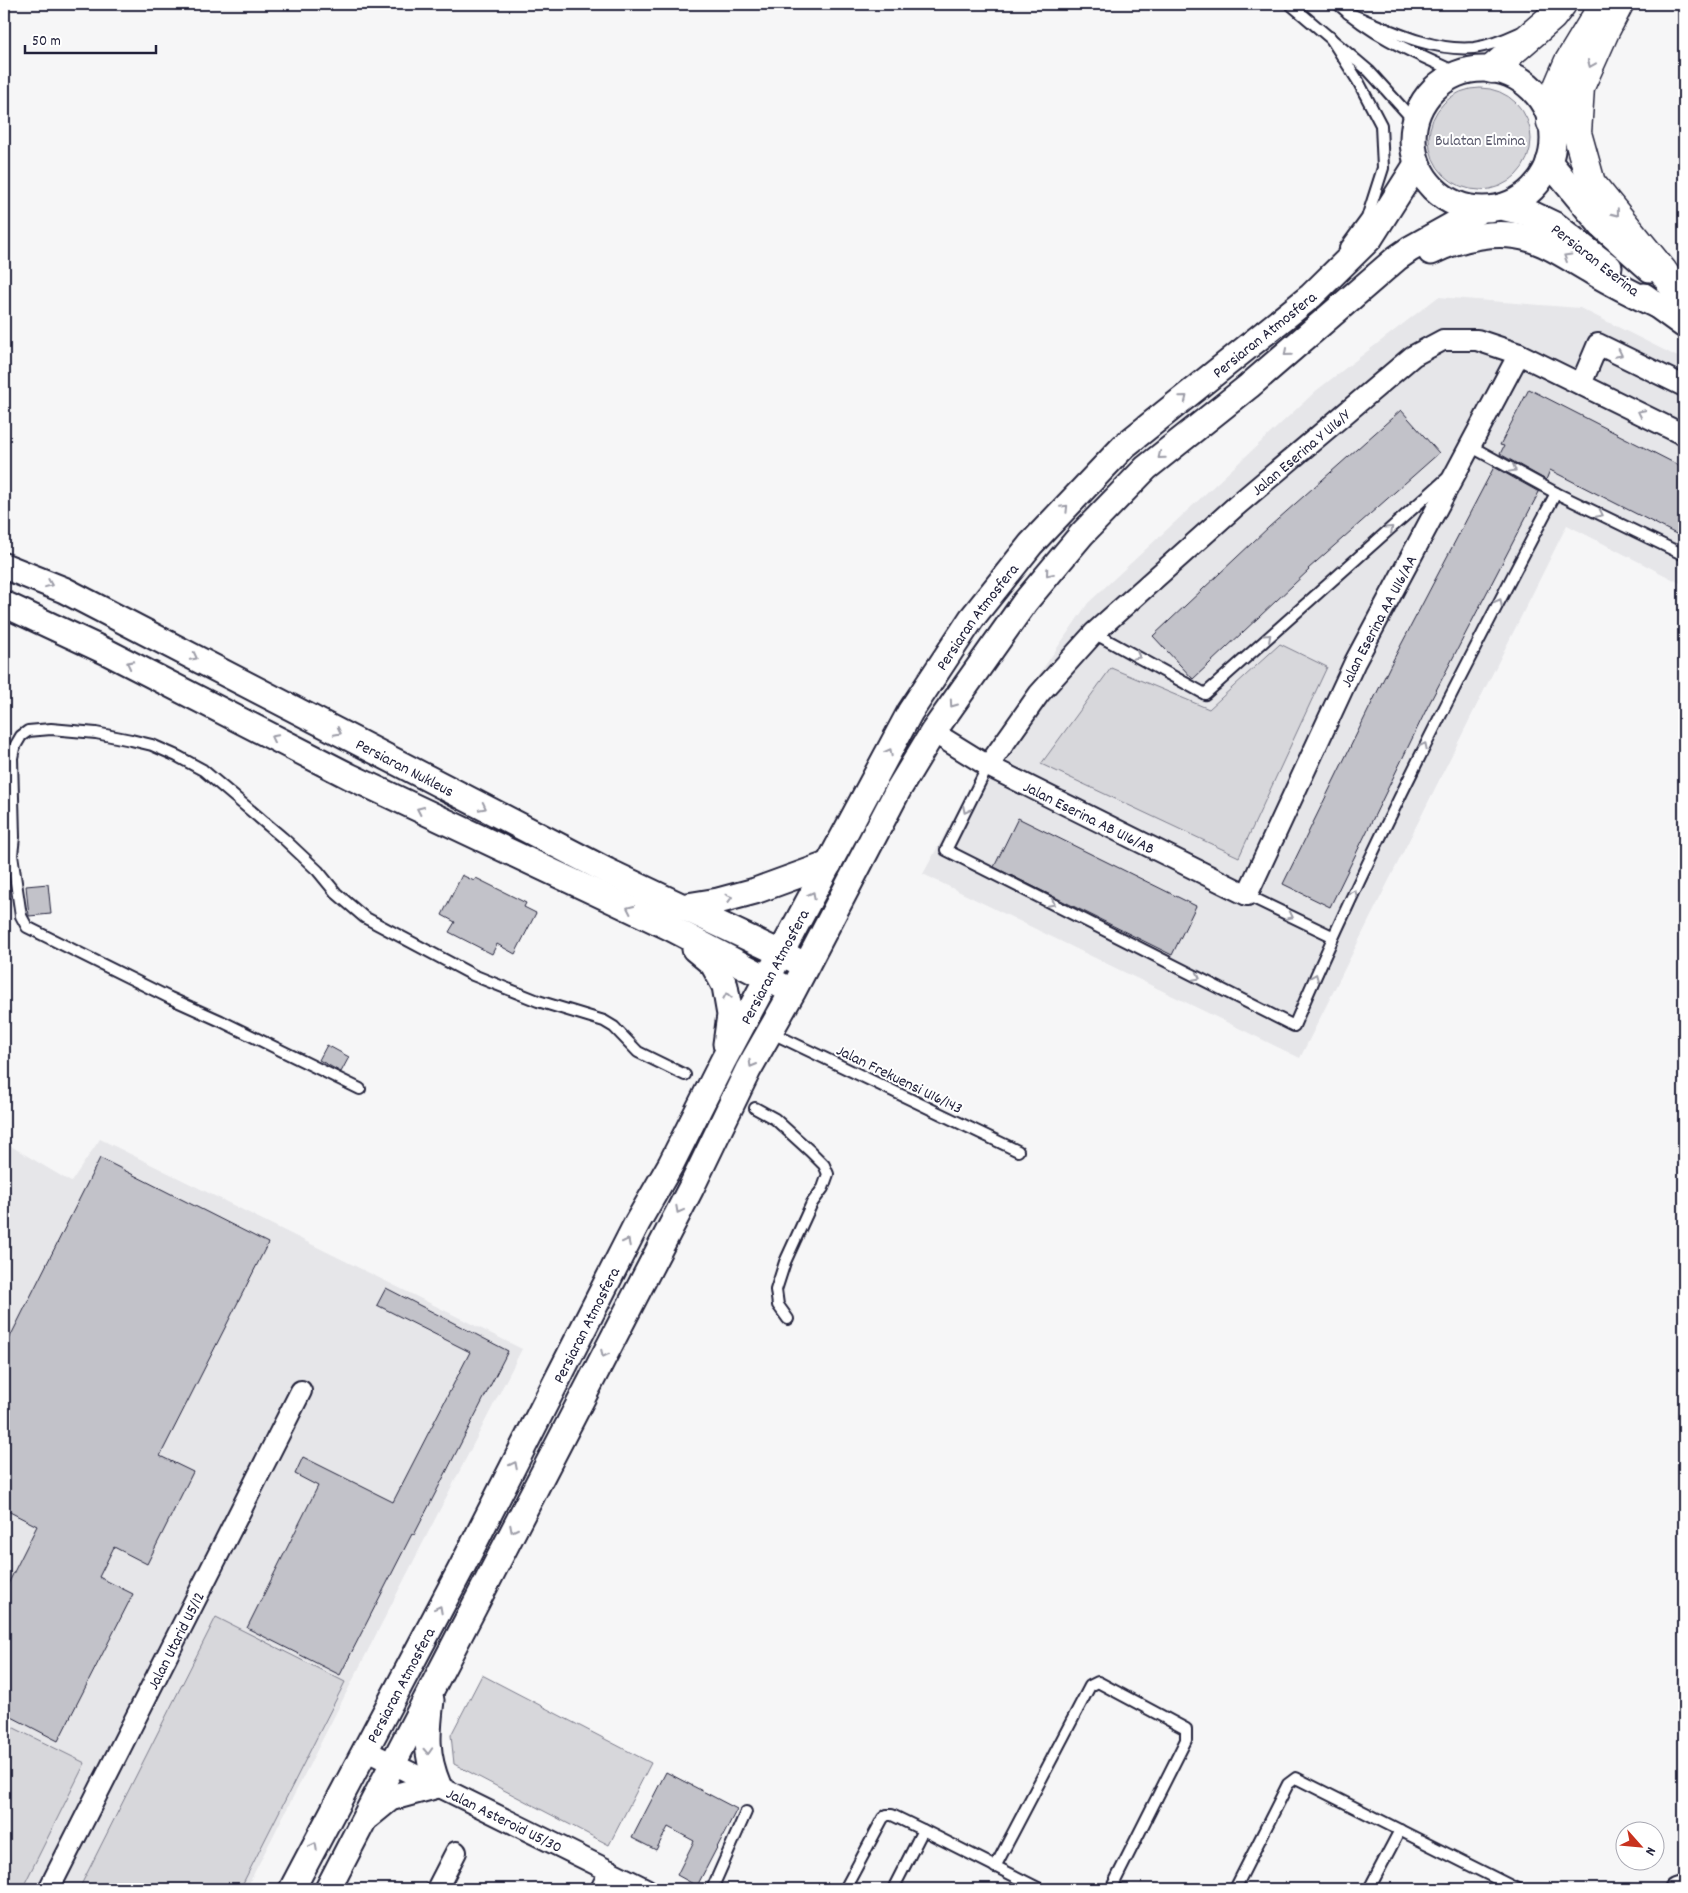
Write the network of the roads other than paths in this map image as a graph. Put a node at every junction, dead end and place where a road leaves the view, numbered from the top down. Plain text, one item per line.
1 (1290, 4) edge
2 (1338, 4) edge
3 (1604, 4) edge
4 (1619, 4) edge
5 (1557, 11) edge
6 (1348, 13) junction
7 (1330, 37) junction
8 (1492, 69) junction
9 (1458, 73) junction
10 (1415, 122) junction
11 (1551, 122) junction
12 (1549, 162) junction
13 (1417, 164) junction
14 (1491, 208) junction
15 (1311, 296) junction
16 (1672, 298) edge
17 (1684, 325) edge
18 (1312, 331) junction
19 (1518, 354) junction
20 (1581, 384) junction
21 (1684, 386) edge
22 (1684, 435) edge
23 (1470, 446) junction
24 (1458, 469) junction
25 (1556, 493) junction
26 (1684, 556) edge
27 (4, 566) edge
28 (4, 604) edge
29 (1094, 633) junction
30 (933, 732) junction
31 (988, 766) junction
32 (8, 855) edge
33 (829, 864) junction
34 (1247, 894) junction
35 (675, 917) junction
36 (1332, 936) junction
37 (780, 954) junction
38 (807, 966) junction
39 (767, 979) junction
40 (793, 992) junction
41 (770, 1032) junction
42 (723, 1061) junction
43 (685, 1075) dead end
44 (360, 1089) dead end
45 (754, 1108) dead end
46 (1018, 1150) dead end
47 (788, 1319) dead end
48 (301, 1391) dead end
49 (433, 1686) junction
50 (364, 1750) junction
51 (392, 1763) junction
52 (438, 1785) junction
53 (746, 1812) dead end
54 (364, 1819) junction
55 (923, 1830) junction
56 (1400, 1830) junction
57 (456, 1852) dead end
58 (995, 1867) junction
59 (610, 1871) junction
60 (1684, 1886) edge
61 (48, 1889) edge
62 (292, 1889) edge
63 (328, 1889) edge
64 (437, 1889) edge
65 (601, 1889) edge
66 (646, 1889) edge
67 (712, 1889) edge
68 (845, 1889) edge
69 (893, 1889) edge
70 (1040, 1889) edge
71 (1111, 1889) edge
72 (1235, 1889) edge
73 (1369, 1889) edge
74 (1518, 1889) edge
75 (1675, 1889) edge

1 - 7 lane
2 - 6 lane
3 - 11 main road
4 -> 16 main road
5 - 6 lane
5 - 8 main road
6 - 9 lane
7 - 10 lane
7 - 15 lane
8 - 9 street
8 - 11 street
9 - 10 street
10 - 13 street
11 - 12 street
12 - 14 street
12 - 16 street, Persiaran Eserina
13 - 14 street
13 - 15 street, Persiaran Atmosfera
14 - 16 street, Persiaran Eserina
14 - 18 street, Persiaran Atmosfera
33 -> 15 street, Persiaran Atmosfera
16 - 17 street, Persiaran Eserina
16 -> 18 street
18 -> 30 street, Persiaran Atmosfera
19 - 20 street, Jalan Eserina Y U16/Y
19 - 23 street, Jalan Eserina AA U16/AA
19 - 29 street, Jalan Eserina Y U16/Y
20 -> 21 street
22 -> 20 street, Jalan Eserina Y U16/Y
23 - 24 street, Jalan Eserina AA U16/AA
23 -> 25 lane
29 -> 24 lane
24 - 34 street, Jalan Eserina AA U16/AA
25 -> 26 lane
36 -> 25 lane
27 -> 35 street, Persiaran Nukleus
35 -> 28 street, Persiaran Nukleus
29 - 31 street, Jalan Eserina Y U16/Y
30 - 31 street, Jalan Eserina AB U16/AB
30 - 38 street, Persiaran Atmosfera
31 - 34 street, Jalan Eserina AB U16/AB
31 -> 36 lane
32 - 43 lane
32 - 44 lane
35 -> 33 street
37 -> 33 street, Persiaran Atmosfera
34 -> 36 lane
35 - 37 street, Persiaran Nukleus
35 - 39 street, Persiaran Nukleus
42 -> 35 street
37 - 38 street, Persiaran Nukleus
37 - 39 street, Persiaran Atmosfera
38 - 40 street, Persiaran Atmosfera
39 - 40 street, Persiaran Nukleus
39 - 42 street, Persiaran Atmosfera
40 - 41 street, Persiaran Atmosfera
41 - 46 lane, Jalan Frekuensi U16/143
41 -> 49 street, Persiaran Atmosfera
50 -> 42 street, Persiaran Atmosfera
45 - 47 lane
48 - 61 street, Jalan Utarid U5/12
49 - 51 street, Persiaran Atmosfera
49 -> 52 street
50 - 51 street, Jalan Asteroid U5/30
62 -> 50 street, Persiaran Atmosfera
51 - 52 street, Jalan Asteroid U5/30
51 - 54 street, Persiaran Atmosfera
52 - 54 street
52 - 59 street, Jalan Asteroid U5/30
53 - 67 lane
54 - 63 street, Persiaran Atmosfera
55 - 58 lane
55 - 68 lane
55 - 69 lane
56 - 72 lane
56 - 73 lane
56 - 74 lane
57 - 64 street
58 - 70 lane
58 - 71 lane
59 - 65 street
59 - 66 street, Jalan Asteroid U5/30
60 - 75 street

